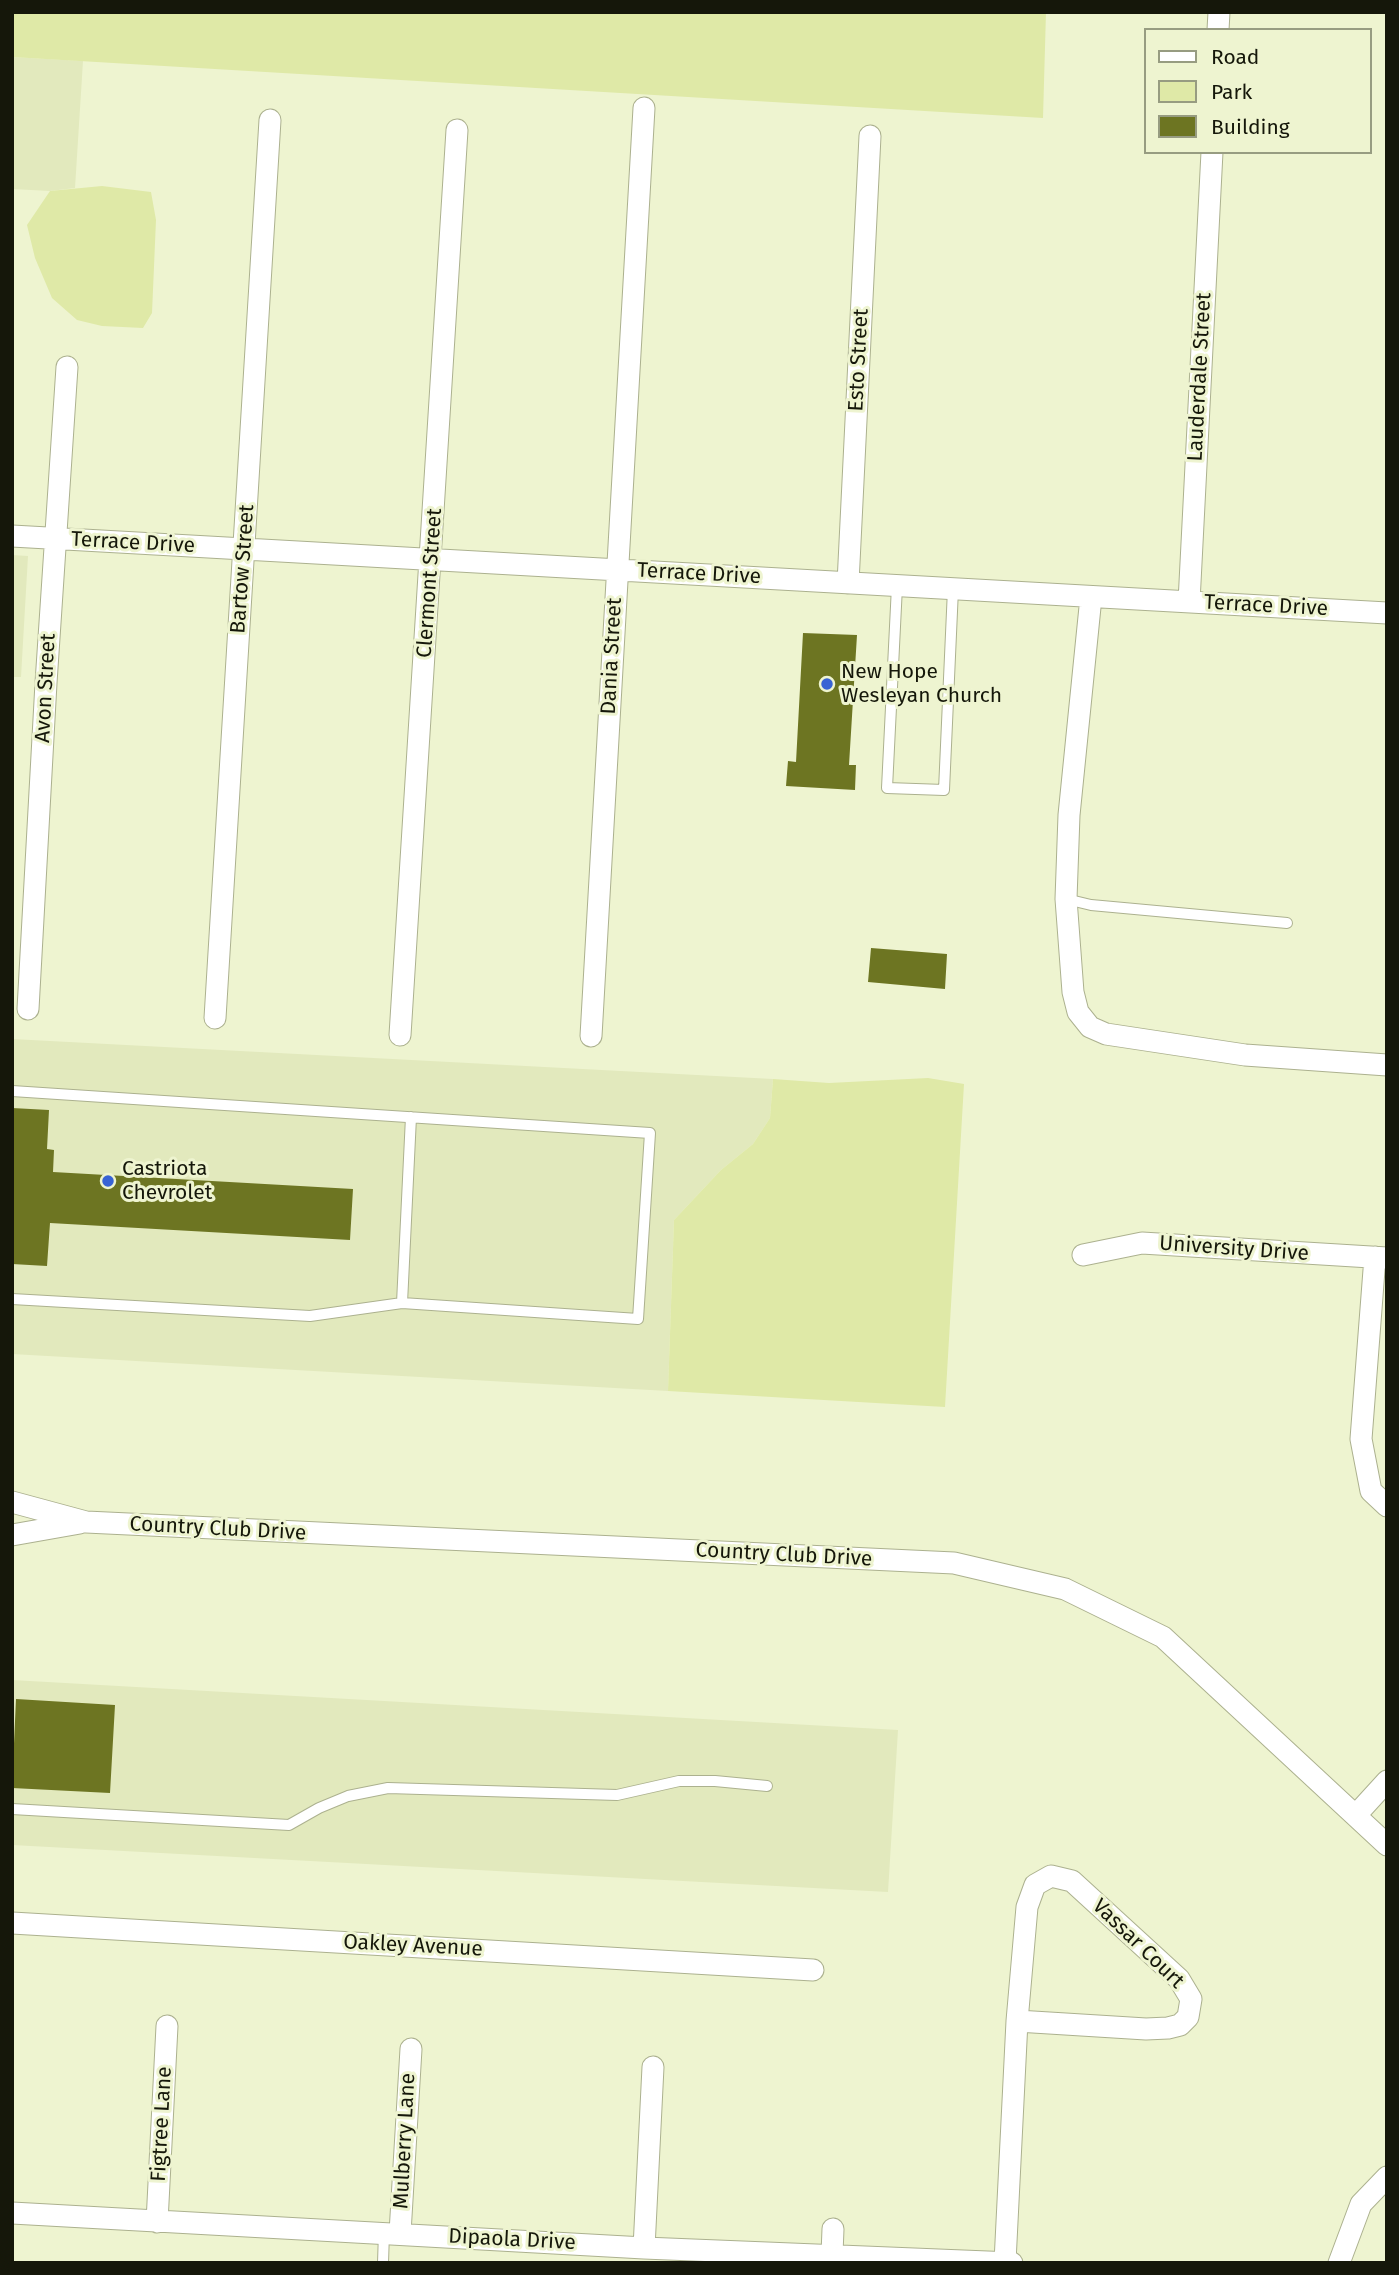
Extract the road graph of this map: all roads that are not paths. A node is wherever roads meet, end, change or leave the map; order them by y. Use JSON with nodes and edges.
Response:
{"nodes":[{"id":1,"x":644,"y":107,"type":"dead end"},
{"id":2,"x":270,"y":120,"type":"dead end"},
{"id":3,"x":457,"y":130,"type":"dead end"},
{"id":4,"x":870,"y":136,"type":"dead end"},
{"id":5,"x":1212,"y":154,"type":"edge"},
{"id":6,"x":67,"y":367,"type":"dead end"},
{"id":7,"x":12,"y":536,"type":"edge"},
{"id":8,"x":55,"y":538,"type":"junction"},
{"id":9,"x":244,"y":549,"type":"junction"},
{"id":10,"x":432,"y":559,"type":"junction"},
{"id":11,"x":617,"y":570,"type":"junction"},
{"id":12,"x":848,"y":583,"type":"junction"},
{"id":13,"x":897,"y":586,"type":"junction"},
{"id":14,"x":953,"y":589,"type":"junction"},
{"id":15,"x":1091,"y":597,"type":"junction"},
{"id":16,"x":1189,"y":602,"type":"junction"},
{"id":17,"x":1387,"y":613,"type":"edge"},
{"id":18,"x":1066,"y":899,"type":"junction"},
{"id":19,"x":1287,"y":923,"type":"dead end"},
{"id":20,"x":28,"y":1009,"type":"dead end"},
{"id":21,"x":215,"y":1018,"type":"dead end"},
{"id":22,"x":400,"y":1035,"type":"dead end"},
{"id":23,"x":591,"y":1036,"type":"dead end"},
{"id":24,"x":1387,"y":1065,"type":"edge"},
{"id":25,"x":12,"y":1091,"type":"edge"},
{"id":26,"x":411,"y":1117,"type":"junction"},
{"id":27,"x":1083,"y":1255,"type":"dead end"},
{"id":28,"x":1381,"y":1258,"type":"edge"},
{"id":29,"x":12,"y":1299,"type":"edge"},
{"id":30,"x":402,"y":1303,"type":"junction"},
{"id":31,"x":12,"y":1502,"type":"edge"},
{"id":32,"x":1387,"y":1506,"type":"edge"},
{"id":33,"x":86,"y":1522,"type":"junction"},
{"id":34,"x":12,"y":1535,"type":"edge"},
{"id":35,"x":1387,"y":1781,"type":"edge"},
{"id":36,"x":767,"y":1786,"type":"dead end"},
{"id":37,"x":12,"y":1809,"type":"edge"},
{"id":38,"x":1356,"y":1815,"type":"junction"},
{"id":39,"x":1387,"y":1845,"type":"edge"},
{"id":40,"x":12,"y":1923,"type":"edge"},
{"id":41,"x":813,"y":1970,"type":"dead end"},
{"id":42,"x":1017,"y":2021,"type":"junction"},
{"id":43,"x":167,"y":2026,"type":"dead end"},
{"id":44,"x":411,"y":2049,"type":"dead end"},
{"id":45,"x":653,"y":2067,"type":"dead end"},
{"id":46,"x":1387,"y":2177,"type":"edge"},
{"id":47,"x":12,"y":2213,"type":"edge"},
{"id":48,"x":157,"y":2222,"type":"junction"},
{"id":49,"x":832,"y":2229,"type":"dead end"},
{"id":50,"x":392,"y":2233,"type":"junction"},
{"id":51,"x":644,"y":2248,"type":"junction"},
{"id":52,"x":832,"y":2254,"type":"junction"},
{"id":53,"x":1005,"y":2262,"type":"edge"},
{"id":54,"x":383,"y":2263,"type":"edge"},
{"id":55,"x":1012,"y":2263,"type":"edge"},
{"id":56,"x":1339,"y":2263,"type":"edge"}],
"edges":[{"from":1,"to":11,"type":"street","name":"Dania Street"},
{"from":2,"to":9,"type":"street","name":"Bartow Street"},
{"from":3,"to":10,"type":"street","name":"Clermont Street"},
{"from":4,"to":12,"type":"street","name":"Esto Street"},
{"from":5,"to":16,"type":"street","name":"Lauderdale Street"},
{"from":6,"to":8,"type":"street","name":"Avon Street"},
{"from":7,"to":8,"type":"street","name":"Terrace Drive"},
{"from":8,"to":9,"type":"street","name":"Terrace Drive"},
{"from":8,"to":20,"type":"street","name":"Avon Street"},
{"from":9,"to":10,"type":"street","name":"Terrace Drive"},
{"from":9,"to":21,"type":"street","name":"Bartow Street"},
{"from":10,"to":11,"type":"street","name":"Terrace Drive"},
{"from":10,"to":22,"type":"street","name":"Clermont Street"},
{"from":11,"to":12,"type":"street","name":"Terrace Drive"},
{"from":11,"to":23,"type":"street","name":"Dania Street"},
{"from":12,"to":13,"type":"street","name":"Terrace Drive"},
{"from":13,"to":14,"type":"street","name":"Terrace Drive"},
{"from":13,"to":14,"type":"lane"},
{"from":14,"to":15,"type":"street","name":"Terrace Drive"},
{"from":15,"to":16,"type":"street","name":"Terrace Drive"},
{"from":15,"to":18,"type":"street"},
{"from":16,"to":17,"type":"street","name":"Terrace Drive"},
{"from":18,"to":19,"type":"lane"},
{"from":18,"to":24,"type":"street"},
{"from":25,"to":26,"type":"lane"},
{"from":26,"to":30,"type":"lane"},
{"from":26,"to":30,"type":"lane"},
{"from":27,"to":28,"type":"street","name":"University Drive"},
{"from":28,"to":32,"type":"street"},
{"from":29,"to":30,"type":"lane"},
{"from":31,"to":33,"type":"street","name":"Country Club Drive"},
{"from":33,"to":34,"type":"street","name":"Country Club Drive"},
{"from":33,"to":38,"type":"street","name":"Country Club Drive"},
{"from":35,"to":38,"type":"street"},
{"from":36,"to":37,"type":"lane"},
{"from":38,"to":39,"type":"street","name":"Country Club Drive"},
{"from":40,"to":41,"type":"street","name":"Oakley Avenue"},
{"from":42,"to":42,"type":"street","name":"Vassar Court"},
{"from":42,"to":53,"type":"street","name":"Vassar Court"},
{"from":43,"to":48,"type":"street","name":"Figtree Lane"},
{"from":44,"to":50,"type":"street","name":"Mulberry Lane"},
{"from":45,"to":51,"type":"street"},
{"from":46,"to":56,"type":"street"},
{"from":47,"to":48,"type":"street","name":"Dipaola Drive"},
{"from":48,"to":50,"type":"street","name":"Dipaola Drive"},
{"from":49,"to":52,"type":"street"},
{"from":50,"to":51,"type":"street","name":"Dipaola Drive"},
{"from":50,"to":54,"type":"lane"},
{"from":51,"to":52,"type":"street","name":"Dipaola Drive"},
{"from":52,"to":53,"type":"street","name":"Dipaola Drive"},
{"from":53,"to":55,"type":"street","name":"Dipaola Drive"}]}
